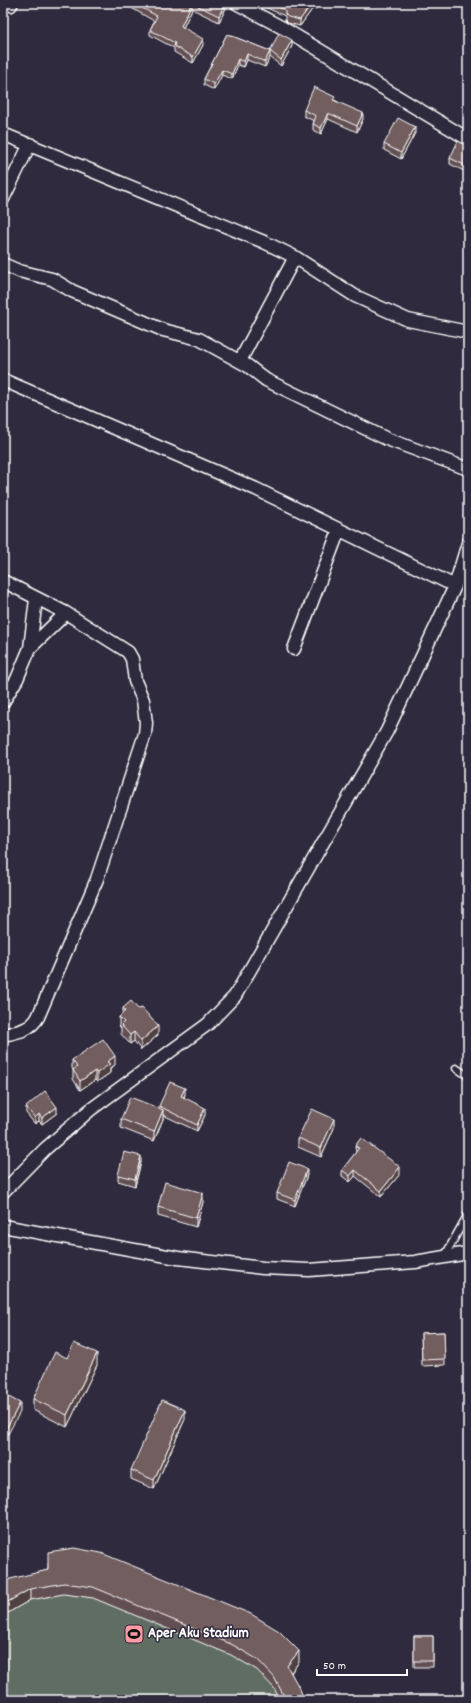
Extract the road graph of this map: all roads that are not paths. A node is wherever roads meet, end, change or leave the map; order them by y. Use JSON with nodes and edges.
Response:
{"nodes":[{"id":1,"x":236,"y":3,"type":"edge"},
{"id":2,"x":3,"y":134,"type":"edge"},
{"id":3,"x":468,"y":139,"type":"edge"},
{"id":4,"x":30,"y":144,"type":"junction"},
{"id":5,"x":3,"y":199,"type":"edge"},
{"id":6,"x":295,"y":257,"type":"junction"},
{"id":7,"x":3,"y":264,"type":"edge"},
{"id":8,"x":468,"y":332,"type":"edge"},
{"id":9,"x":240,"y":361,"type":"junction"},
{"id":10,"x":3,"y":380,"type":"edge"},
{"id":11,"x":468,"y":469,"type":"edge"},
{"id":12,"x":339,"y":530,"type":"junction"},
{"id":13,"x":468,"y":543,"type":"edge"},
{"id":14,"x":3,"y":581,"type":"edge"},
{"id":15,"x":455,"y":586,"type":"junction"},
{"id":16,"x":36,"y":599,"type":"junction"},
{"id":17,"x":66,"y":613,"type":"junction"},
{"id":18,"x":30,"y":648,"type":"junction"},
{"id":19,"x":294,"y":649,"type":"dead end"},
{"id":20,"x":3,"y":702,"type":"edge"},
{"id":21,"x":3,"y":1035,"type":"edge"},
{"id":22,"x":456,"y":1068,"type":"dead end"},
{"id":23,"x":468,"y":1076,"type":"edge"},
{"id":24,"x":3,"y":1192,"type":"edge"},
{"id":25,"x":468,"y":1214,"type":"edge"},
{"id":26,"x":3,"y":1226,"type":"edge"},
{"id":27,"x":468,"y":1253,"type":"edge"},
{"id":28,"x":444,"y":1257,"type":"junction"}],
"edges":[{"from":1,"to":3,"type":"street"},
{"from":2,"to":4,"type":"street"},
{"from":4,"to":5,"type":"street"},
{"from":4,"to":6,"type":"street"},
{"from":6,"to":8,"type":"street"},
{"from":6,"to":9,"type":"street"},
{"from":7,"to":9,"type":"street"},
{"from":9,"to":11,"type":"street"},
{"from":10,"to":12,"type":"street"},
{"from":12,"to":15,"type":"street"},
{"from":12,"to":19,"type":"street"},
{"from":13,"to":15,"type":"street"},
{"from":14,"to":16,"type":"street"},
{"from":15,"to":24,"type":"street"},
{"from":16,"to":17,"type":"street"},
{"from":16,"to":18,"type":"street"},
{"from":17,"to":18,"type":"street"},
{"from":17,"to":21,"type":"street"},
{"from":18,"to":20,"type":"street"},
{"from":22,"to":23,"type":"lane"},
{"from":25,"to":28,"type":"lane"},
{"from":26,"to":28,"type":"street"},
{"from":27,"to":28,"type":"street"}]}
